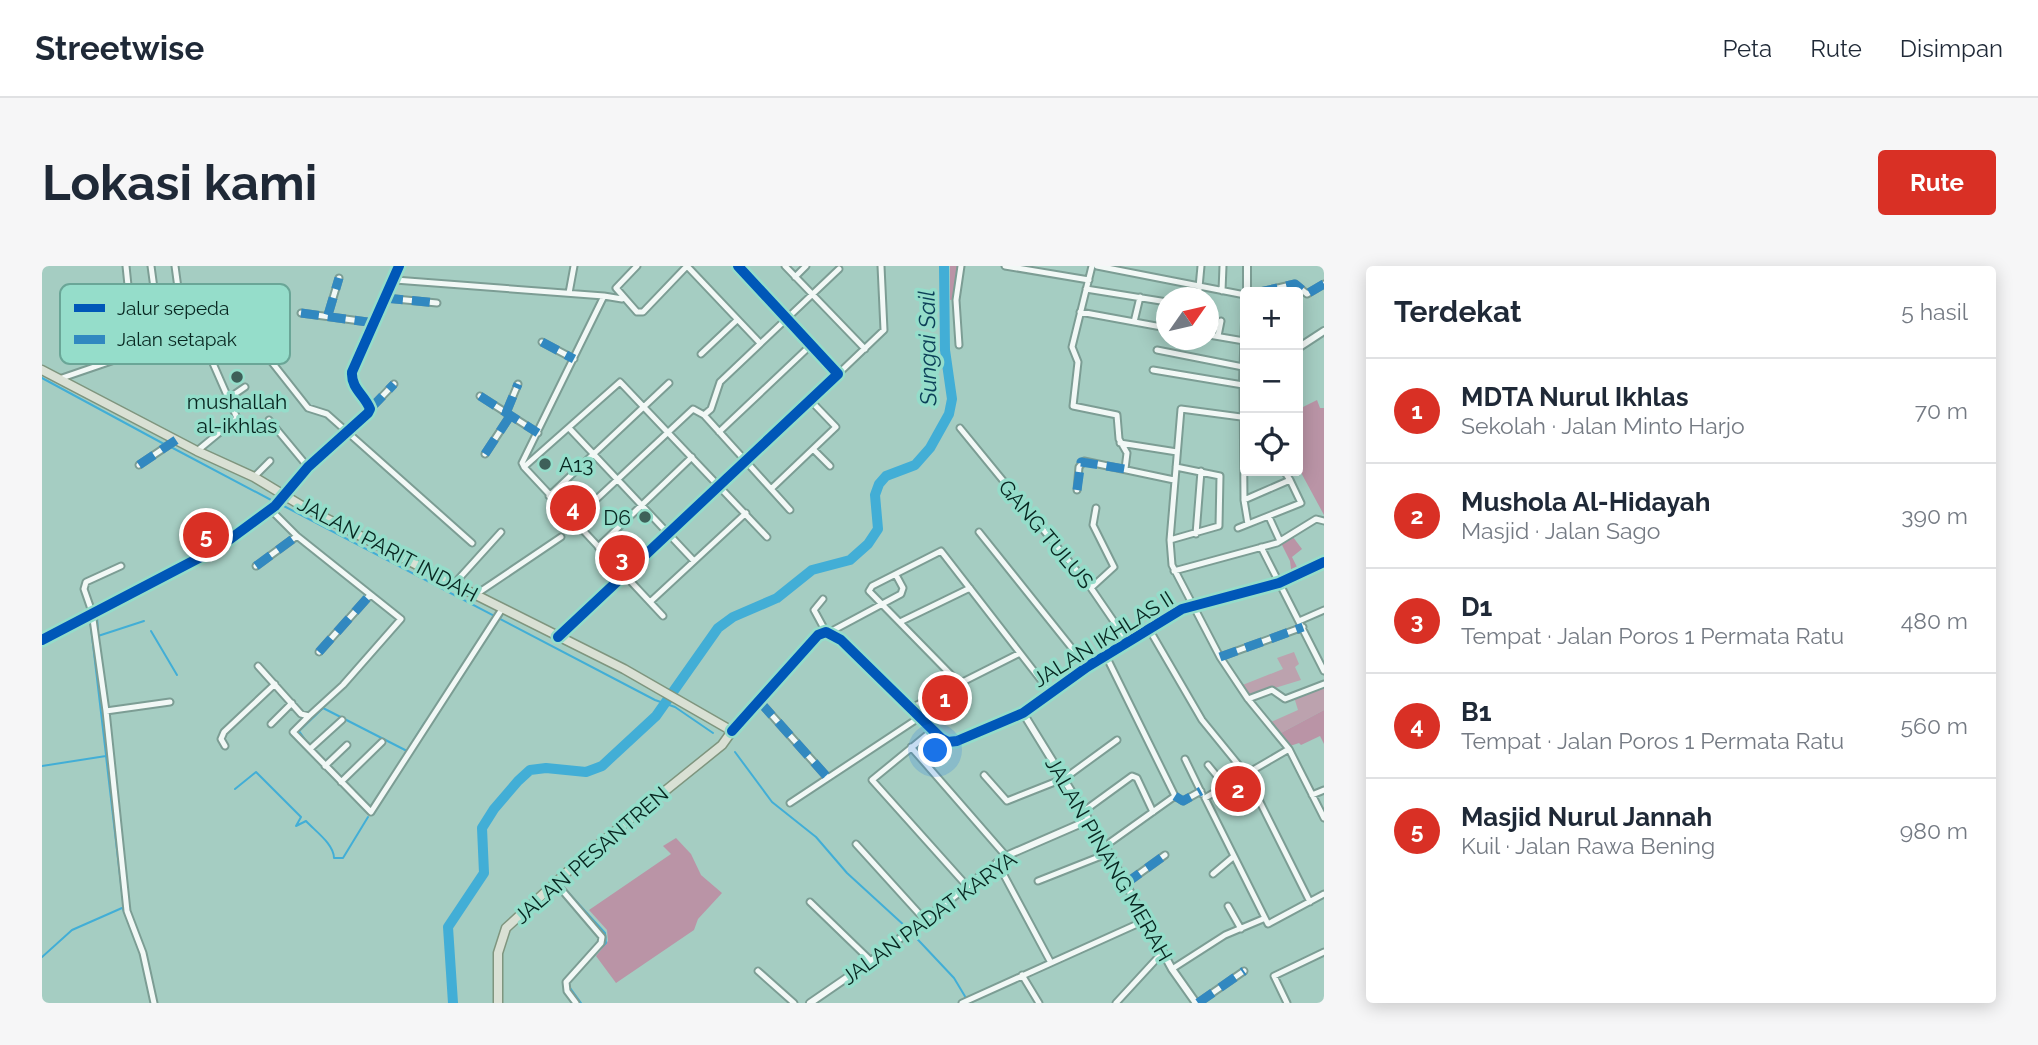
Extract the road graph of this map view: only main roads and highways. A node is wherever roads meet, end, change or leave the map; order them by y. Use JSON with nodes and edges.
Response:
{"nodes":[{"id":1,"x":42,"y":370,"type":"edge"},
{"id":2,"x":732,"y":731,"type":"joint"},
{"id":3,"x":498,"y":1003,"type":"edge"}],
"edges":[{"from":1,"to":2,"type":"main road","name":"JALAN PARIT INDAH"},
{"from":2,"to":3,"type":"main road","name":"JALAN PESANTREN"}]}
